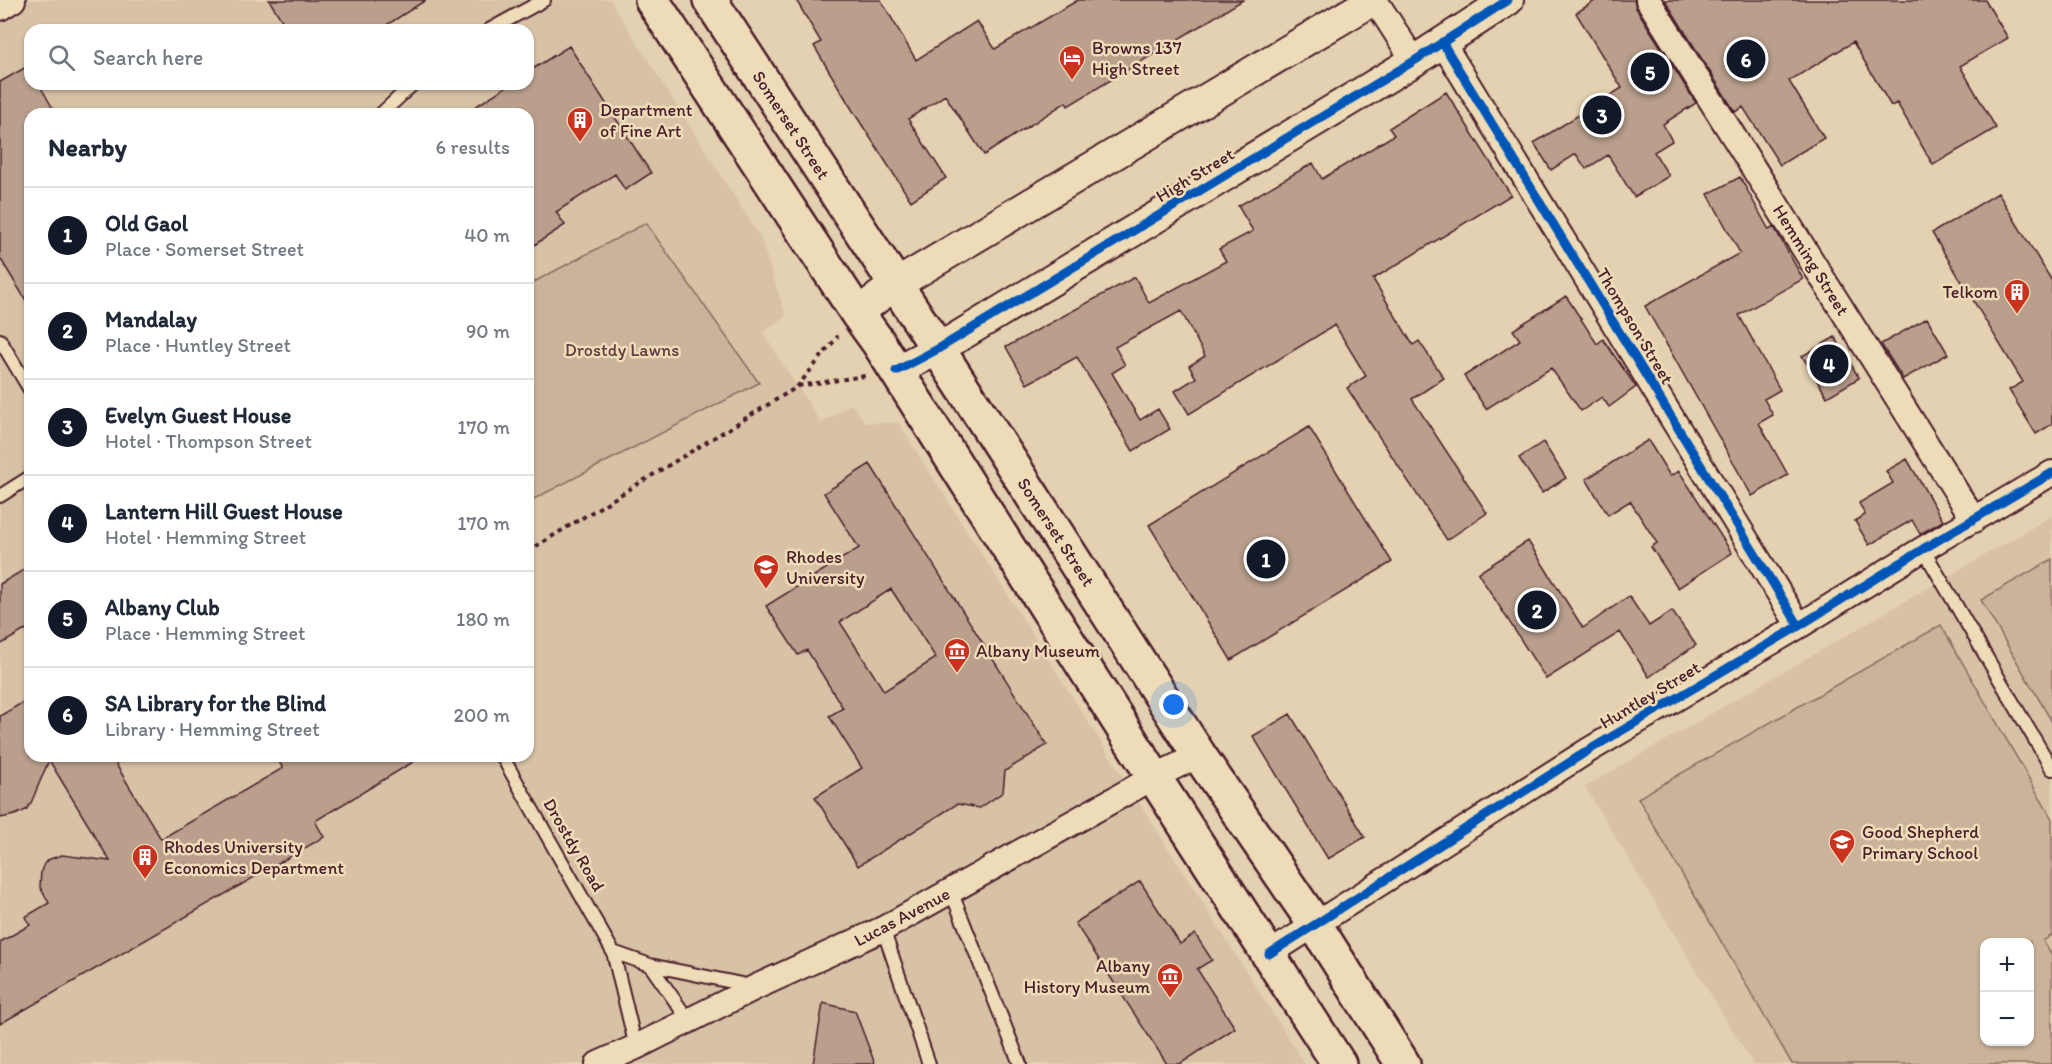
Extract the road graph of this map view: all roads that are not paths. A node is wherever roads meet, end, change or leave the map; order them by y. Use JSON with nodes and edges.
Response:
{"nodes":[{"id":1,"x":13,"y":0,"type":"edge"},
{"id":2,"x":544,"y":0,"type":"edge"},
{"id":3,"x":652,"y":0,"type":"edge"},
{"id":4,"x":710,"y":0,"type":"edge"},
{"id":5,"x":1374,"y":0,"type":"edge"},
{"id":6,"x":1508,"y":0,"type":"edge"},
{"id":7,"x":1648,"y":0,"type":"edge"},
{"id":8,"x":0,"y":8,"type":"edge"},
{"id":9,"x":500,"y":24,"type":"edge"},
{"id":10,"x":1442,"y":42,"type":"junction"},
{"id":11,"x":1414,"y":62,"type":"junction"},
{"id":12,"x":406,"y":90,"type":"edge"},
{"id":13,"x":385,"y":108,"type":"edge"},
{"id":14,"x":895,"y":285,"type":"junction"},
{"id":15,"x":857,"y":313,"type":"junction"},
{"id":16,"x":0,"y":340,"type":"edge"},
{"id":17,"x":938,"y":349,"type":"junction"},
{"id":18,"x":896,"y":371,"type":"junction"},
{"id":19,"x":24,"y":380,"type":"edge"},
{"id":20,"x":2052,"y":473,"type":"edge"},
{"id":21,"x":24,"y":481,"type":"edge"},
{"id":22,"x":0,"y":496,"type":"edge"},
{"id":23,"x":1974,"y":520,"type":"junction"},
{"id":24,"x":1923,"y":549,"type":"junction"},
{"id":25,"x":1799,"y":626,"type":"junction"},
{"id":26,"x":1199,"y":755,"type":"junction"},
{"id":27,"x":505,"y":762,"type":"edge"},
{"id":28,"x":2052,"y":769,"type":"edge"},
{"id":29,"x":1154,"y":777,"type":"junction"},
{"id":30,"x":951,"y":891,"type":"junction"},
{"id":31,"x":1314,"y":923,"type":"junction"},
{"id":32,"x":883,"y":929,"type":"junction"},
{"id":33,"x":614,"y":952,"type":"junction"},
{"id":34,"x":1269,"y":954,"type":"junction"},
{"id":35,"x":650,"y":965,"type":"junction"},
{"id":36,"x":756,"y":987,"type":"junction"},
{"id":37,"x":689,"y":1021,"type":"junction"},
{"id":38,"x":636,"y":1047,"type":"junction"},
{"id":39,"x":598,"y":1064,"type":"edge"},
{"id":40,"x":929,"y":1064,"type":"edge"},
{"id":41,"x":1020,"y":1064,"type":"edge"},
{"id":42,"x":1339,"y":1064,"type":"edge"},
{"id":43,"x":1403,"y":1064,"type":"edge"}],
"edges":[{"from":1,"to":8,"type":"street"},
{"from":2,"to":9,"type":"lane"},
{"from":3,"to":15,"type":"main road"},
{"from":4,"to":14,"type":"main road","name":"Somerset Street"},
{"from":5,"to":11,"type":"street"},
{"from":5,"to":14,"type":"street"},
{"from":6,"to":10,"type":"street","name":"High Street"},
{"from":7,"to":23,"type":"street","name":"Hemming Street"},
{"from":10,"to":11,"type":"street","name":"High Street"},
{"from":10,"to":25,"type":"street","name":"Thompson Street"},
{"from":11,"to":17,"type":"street","name":"High Street"},
{"from":12,"to":13,"type":"lane"},
{"from":14,"to":15,"type":"street"},
{"from":14,"to":17,"type":"main road","name":"Somerset Street"},
{"from":15,"to":18,"type":"main road"},
{"from":16,"to":19,"type":"lane"},
{"from":17,"to":18,"type":"street","name":"High Street"},
{"from":17,"to":26,"type":"main road","name":"Somerset Street"},
{"from":18,"to":29,"type":"main road"},
{"from":20,"to":23,"type":"street","name":"Huntley Street"},
{"from":21,"to":22,"type":"lane"},
{"from":23,"to":24,"type":"street","name":"Huntley Street"},
{"from":24,"to":25,"type":"street","name":"Huntley Street"},
{"from":24,"to":28,"type":"lane"},
{"from":25,"to":31,"type":"street","name":"Huntley Street"},
{"from":26,"to":29,"type":"street","name":"Lucas Avenue"},
{"from":26,"to":31,"type":"main road","name":"Somerset Street"},
{"from":27,"to":33,"type":"lane","name":"Drostdy Road"},
{"from":29,"to":30,"type":"street","name":"Lucas Avenue"},
{"from":29,"to":34,"type":"main road"},
{"from":30,"to":32,"type":"street","name":"Lucas Avenue"},
{"from":30,"to":41,"type":"lane"},
{"from":31,"to":34,"type":"street","name":"Huntley Street"},
{"from":31,"to":43,"type":"main road","name":"Somerset Street"},
{"from":32,"to":36,"type":"street","name":"Lucas Avenue"},
{"from":32,"to":40,"type":"lane"},
{"from":33,"to":35,"type":"lane"},
{"from":33,"to":38,"type":"lane","name":"Drostdy Road"},
{"from":34,"to":42,"type":"main road"},
{"from":35,"to":36,"type":"lane"},
{"from":35,"to":37,"type":"lane"},
{"from":36,"to":37,"type":"street","name":"Lucas Avenue"},
{"from":37,"to":38,"type":"street","name":"Lucas Avenue"},
{"from":38,"to":39,"type":"street","name":"Lucas Avenue"}]}
